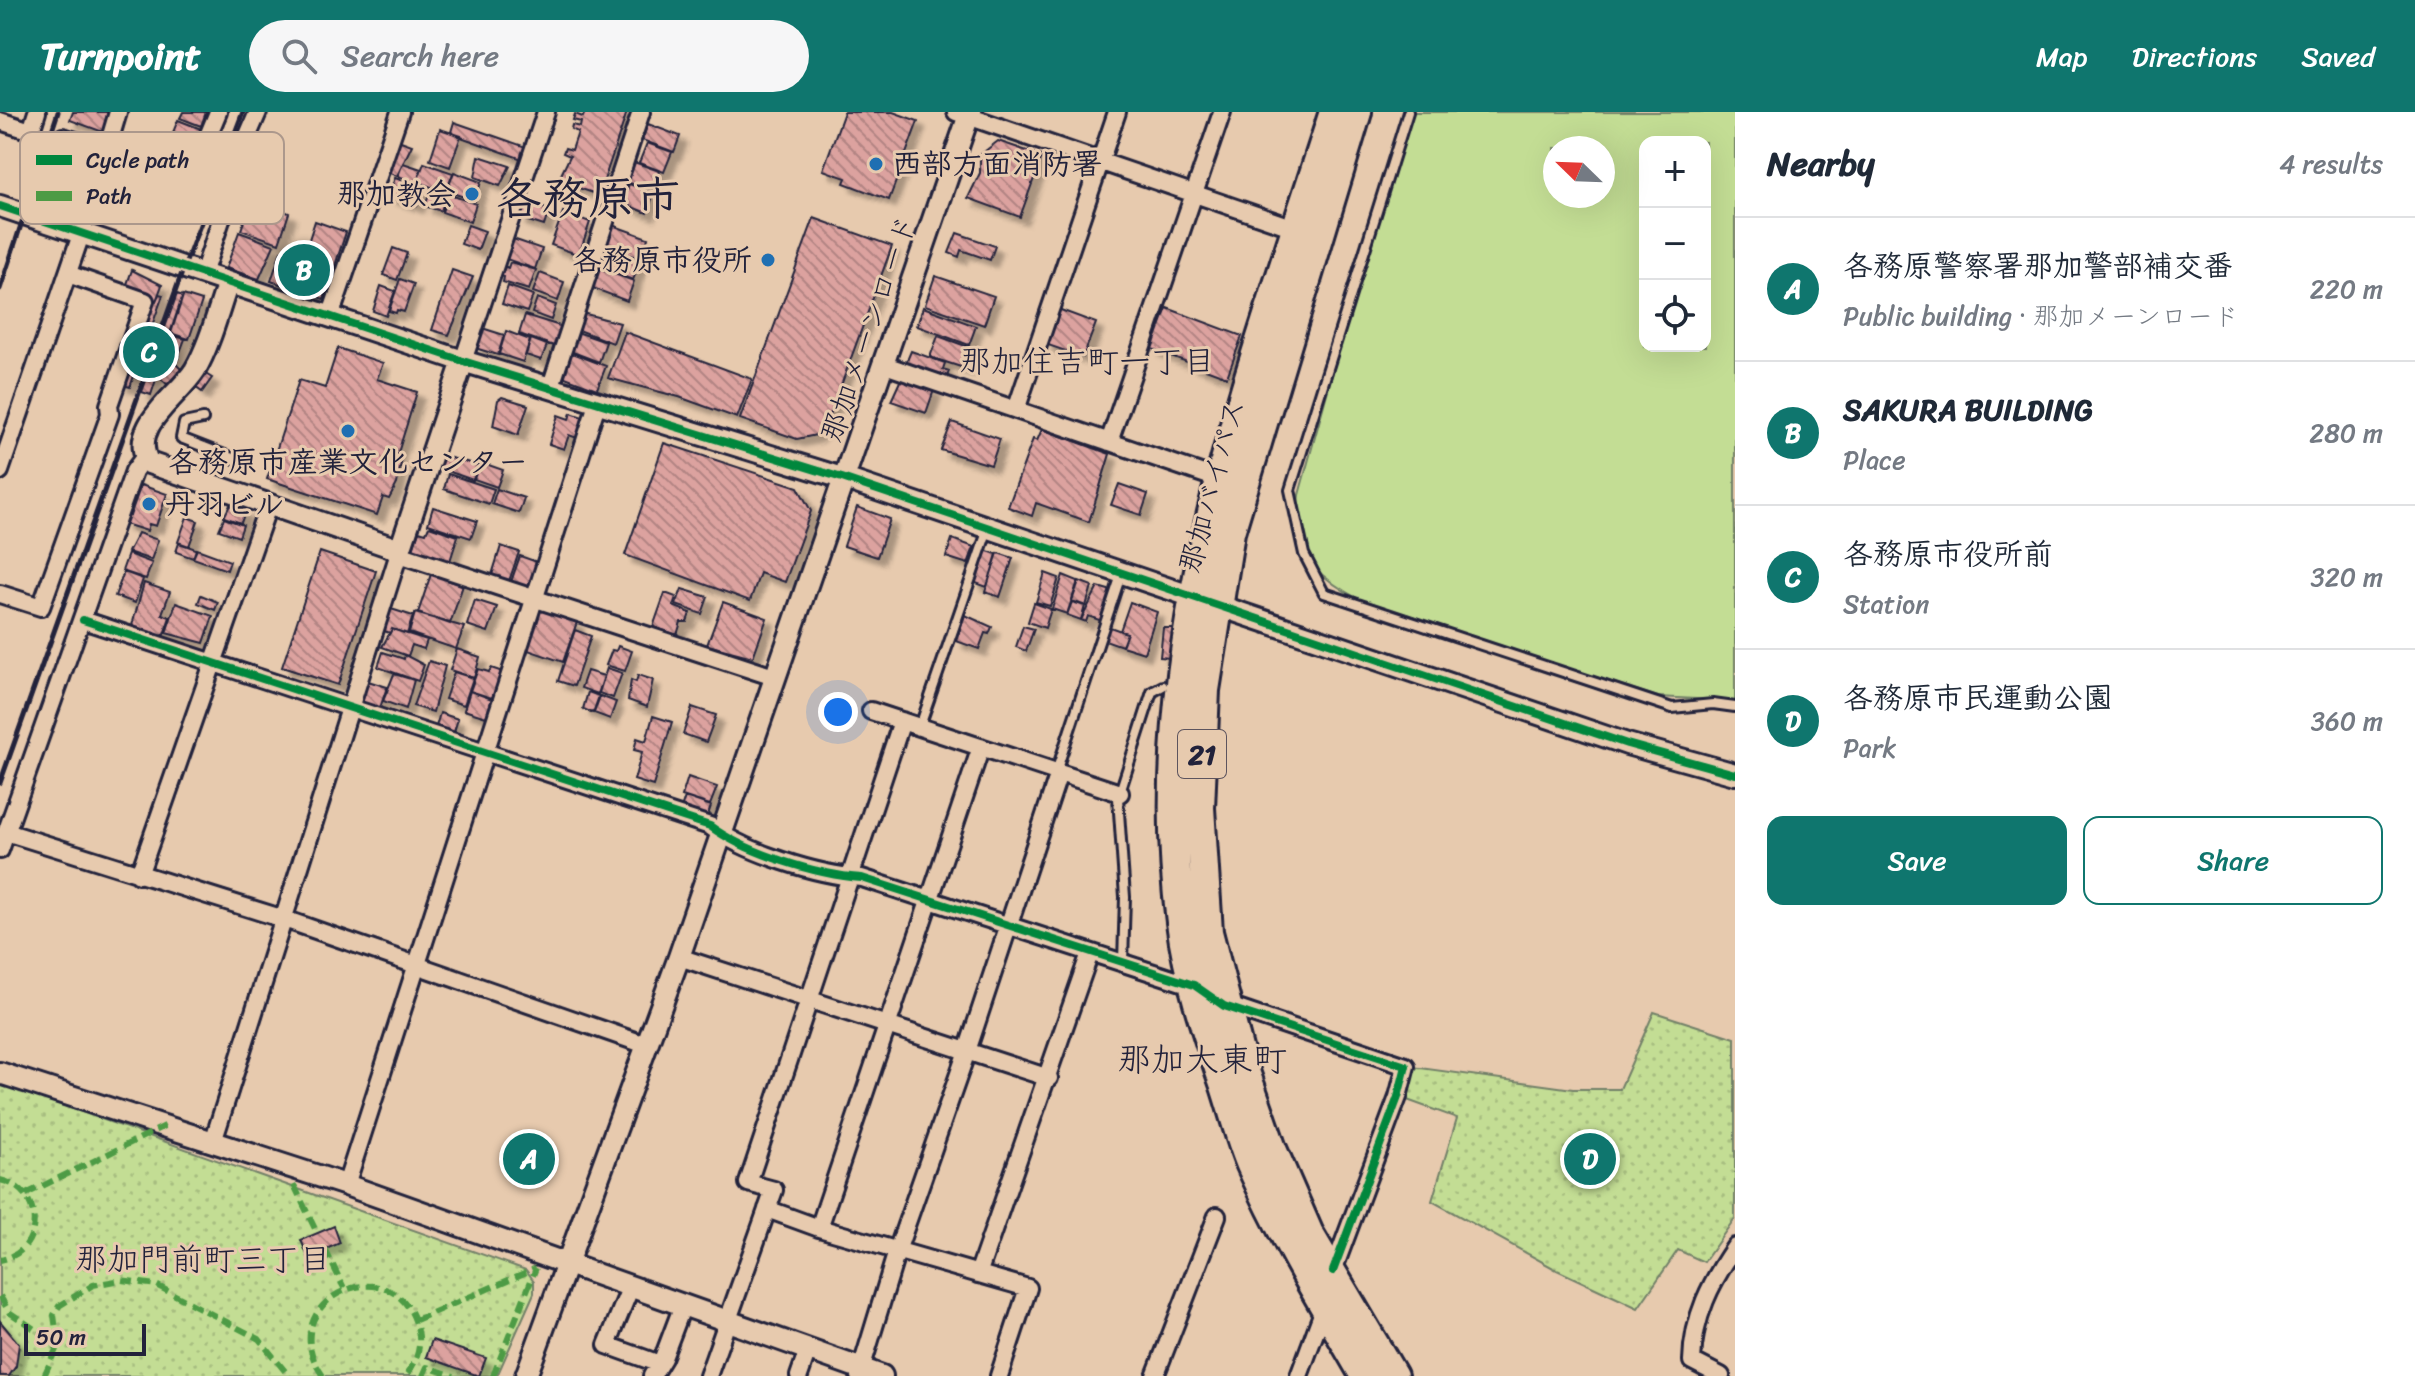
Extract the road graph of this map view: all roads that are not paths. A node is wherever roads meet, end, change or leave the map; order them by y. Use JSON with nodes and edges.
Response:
{"nodes":[{"id":1,"x":37,"y":112,"type":"edge"},
{"id":2,"x":118,"y":112,"type":"edge"},
{"id":3,"x":218,"y":112,"type":"edge"},
{"id":4,"x":258,"y":112,"type":"edge"},
{"id":5,"x":400,"y":112,"type":"edge"},
{"id":6,"x":546,"y":112,"type":"edge"},
{"id":7,"x":641,"y":112,"type":"edge"},
{"id":8,"x":1117,"y":112,"type":"edge"},
{"id":9,"x":1222,"y":112,"type":"edge"},
{"id":10,"x":1334,"y":112,"type":"edge"},
{"id":11,"x":1357,"y":112,"type":"edge"},
{"id":12,"x":1408,"y":112,"type":"edge"},
{"id":13,"x":965,"y":113,"type":"edge"},
{"id":14,"x":0,"y":121,"type":"edge"},
{"id":15,"x":112,"y":132,"type":"edge"},
{"id":16,"x":210,"y":132,"type":"edge"},
{"id":17,"x":249,"y":132,"type":"edge"},
{"id":18,"x":1100,"y":161,"type":"junction"},
{"id":19,"x":1194,"y":193,"type":"junction"},
{"id":20,"x":0,"y":206,"type":"edge"},
{"id":21,"x":20,"y":213,"type":"edge"},
{"id":22,"x":54,"y":224,"type":"edge"},
{"id":23,"x":84,"y":224,"type":"edge"},
{"id":24,"x":220,"y":224,"type":"edge"},
{"id":25,"x":1297,"y":229,"type":"junction"},
{"id":26,"x":81,"y":233,"type":"junction"},
{"id":27,"x":68,"y":274,"type":"junction"},
{"id":28,"x":203,"y":274,"type":"junction"},
{"id":29,"x":228,"y":283,"type":"junction"},
{"id":30,"x":330,"y":317,"type":"junction"},
{"id":31,"x":463,"y":361,"type":"junction"},
{"id":32,"x":882,"y":364,"type":"junction"},
{"id":33,"x":550,"y":389,"type":"junction"},
{"id":34,"x":597,"y":404,"type":"junction"},
{"id":35,"x":1016,"y":410,"type":"junction"},
{"id":36,"x":203,"y":419,"type":"dead end"},
{"id":37,"x":1109,"y":442,"type":"junction"},
{"id":38,"x":145,"y":456,"type":"junction"},
{"id":39,"x":235,"y":459,"type":"dead end"},
{"id":40,"x":0,"y":471,"type":"edge"},
{"id":41,"x":842,"y":478,"type":"junction"},
{"id":42,"x":1218,"y":479,"type":"junction"},
{"id":43,"x":268,"y":506,"type":"junction"},
{"id":44,"x":988,"y":529,"type":"junction"},
{"id":45,"x":400,"y":552,"type":"junction"},
{"id":46,"x":1121,"y":575,"type":"junction"},
{"id":47,"x":0,"y":594,"type":"edge"},
{"id":48,"x":535,"y":597,"type":"junction"},
{"id":49,"x":1204,"y":602,"type":"junction"},
{"id":50,"x":83,"y":620,"type":"junction"},
{"id":51,"x":215,"y":664,"type":"junction"},
{"id":52,"x":774,"y":677,"type":"junction"},
{"id":53,"x":1163,"y":686,"type":"dead end"},
{"id":54,"x":1735,"y":707,"type":"edge"},
{"id":55,"x":351,"y":709,"type":"junction"},
{"id":56,"x":871,"y":711,"type":"dead end"},
{"id":57,"x":902,"y":721,"type":"junction"},
{"id":58,"x":919,"y":727,"type":"junction"},
{"id":59,"x":981,"y":747,"type":"junction"},
{"id":60,"x":484,"y":753,"type":"junction"},
{"id":61,"x":1057,"y":772,"type":"junction"},
{"id":62,"x":1735,"y":774,"type":"edge"},
{"id":63,"x":1120,"y":793,"type":"junction"},
{"id":64,"x":6,"y":832,"type":"junction"},
{"id":65,"x":722,"y":835,"type":"junction"},
{"id":66,"x":0,"y":850,"type":"edge"},
{"id":67,"x":139,"y":875,"type":"junction"},
{"id":68,"x":851,"y":878,"type":"junction"},
{"id":69,"x":929,"y":901,"type":"junction"},
{"id":70,"x":284,"y":919,"type":"junction"},
{"id":71,"x":1008,"y":926,"type":"junction"},
{"id":72,"x":1090,"y":953,"type":"junction"},
{"id":73,"x":679,"y":957,"type":"junction"},
{"id":74,"x":1123,"y":963,"type":"junction"},
{"id":75,"x":417,"y":966,"type":"junction"},
{"id":76,"x":1194,"y":985,"type":"junction"},
{"id":77,"x":810,"y":1000,"type":"junction"},
{"id":78,"x":1224,"y":1006,"type":"junction"},
{"id":79,"x":889,"y":1025,"type":"junction"},
{"id":80,"x":646,"y":1045,"type":"junction"},
{"id":81,"x":967,"y":1051,"type":"junction"},
{"id":82,"x":0,"y":1073,"type":"edge"},
{"id":83,"x":1049,"y":1078,"type":"junction"},
{"id":84,"x":213,"y":1142,"type":"junction"},
{"id":85,"x":346,"y":1185,"type":"junction"},
{"id":86,"x":767,"y":1209,"type":"junction"},
{"id":87,"x":1217,"y":1216,"type":"dead end"},
{"id":88,"x":819,"y":1228,"type":"junction"},
{"id":89,"x":1735,"y":1247,"type":"edge"},
{"id":90,"x":897,"y":1251,"type":"junction"},
{"id":91,"x":568,"y":1264,"type":"junction"},
{"id":92,"x":1333,"y":1271,"type":"junction"},
{"id":93,"x":978,"y":1274,"type":"junction"},
{"id":94,"x":631,"y":1286,"type":"junction"},
{"id":95,"x":683,"y":1305,"type":"junction"},
{"id":96,"x":1325,"y":1306,"type":"junction"},
{"id":97,"x":727,"y":1321,"type":"junction"},
{"id":98,"x":808,"y":1350,"type":"junction"},
{"id":99,"x":654,"y":1369,"type":"edge"},
{"id":100,"x":861,"y":1372,"type":"edge"},
{"id":101,"x":531,"y":1374,"type":"edge"},
{"id":102,"x":708,"y":1376,"type":"edge"},
{"id":103,"x":799,"y":1376,"type":"edge"},
{"id":104,"x":882,"y":1376,"type":"edge"},
{"id":105,"x":999,"y":1376,"type":"edge"},
{"id":106,"x":1155,"y":1376,"type":"edge"},
{"id":107,"x":1299,"y":1376,"type":"edge"},
{"id":108,"x":1365,"y":1376,"type":"edge"},
{"id":109,"x":1393,"y":1376,"type":"edge"},
{"id":110,"x":1721,"y":1376,"type":"edge"}],
"edges":[{"from":1,"to":14,"type":"street"},
{"from":2,"to":15,"type":"street"},
{"from":3,"to":16,"type":"street"},
{"from":4,"to":17,"type":"street"},
{"from":5,"to":30,"type":"street"},
{"from":6,"to":31,"type":"street"},
{"from":7,"to":33,"type":"street"},
{"from":8,"to":18,"type":"street"},
{"from":9,"to":19,"type":"street"},
{"from":10,"to":25,"type":"highway","name":"那加バイパス","number":"21"},
{"from":11,"to":49,"type":"highway","name":"那加バイパス","number":"21"},
{"from":12,"to":54,"type":"lane"},
{"from":13,"to":18,"type":"street"},
{"from":13,"to":32,"type":"street","name":"那加メーンロード"},
{"from":18,"to":19,"type":"street"},
{"from":18,"to":35,"type":"street"},
{"from":19,"to":25,"type":"street"},
{"from":19,"to":37,"type":"street"},
{"from":20,"to":21,"type":"street"},
{"from":22,"to":26,"type":"street"},
{"from":23,"to":26,"type":"street"},
{"from":24,"to":28,"type":"street"},
{"from":25,"to":42,"type":"highway","name":"那加バイパス","number":"21"},
{"from":26,"to":27,"type":"street"},
{"from":26,"to":28,"type":"street"},
{"from":27,"to":40,"type":"street"},
{"from":27,"to":47,"type":"street"},
{"from":28,"to":29,"type":"street"},
{"from":29,"to":30,"type":"street"},
{"from":29,"to":38,"type":"street"},
{"from":30,"to":31,"type":"street"},
{"from":31,"to":33,"type":"street"},
{"from":31,"to":45,"type":"street"},
{"from":32,"to":35,"type":"street"},
{"from":32,"to":41,"type":"street","name":"那加メーンロード"},
{"from":33,"to":34,"type":"street"},
{"from":34,"to":41,"type":"street"},
{"from":34,"to":48,"type":"street"},
{"from":35,"to":37,"type":"street"},
{"from":36,"to":39,"type":"lane"},
{"from":37,"to":42,"type":"street"},
{"from":38,"to":43,"type":"street"},
{"from":38,"to":50,"type":"street"},
{"from":41,"to":44,"type":"street"},
{"from":41,"to":52,"type":"street","name":"那加メーンロード"},
{"from":42,"to":49,"type":"highway","name":"那加バイパス","number":"21"},
{"from":43,"to":45,"type":"street"},
{"from":43,"to":51,"type":"street"},
{"from":44,"to":46,"type":"street"},
{"from":44,"to":58,"type":"lane"},
{"from":45,"to":48,"type":"street"},
{"from":45,"to":55,"type":"street"},
{"from":46,"to":49,"type":"street"},
{"from":46,"to":61,"type":"lane"},
{"from":48,"to":52,"type":"street"},
{"from":48,"to":60,"type":"street"},
{"from":49,"to":62,"type":"street"},
{"from":49,"to":76,"type":"highway","name":"那加バイパス","number":"21"},
{"from":49,"to":78,"type":"highway","name":"那加バイパス","number":"21"},
{"from":50,"to":51,"type":"street"},
{"from":50,"to":64,"type":"street"},
{"from":51,"to":55,"type":"street"},
{"from":51,"to":67,"type":"street"},
{"from":52,"to":65,"type":"street","name":"那加メーンロード"},
{"from":53,"to":63,"type":"lane"},
{"from":55,"to":60,"type":"street"},
{"from":55,"to":70,"type":"street"},
{"from":56,"to":57,"type":"street"},
{"from":57,"to":58,"type":"street"},
{"from":57,"to":68,"type":"street"},
{"from":58,"to":59,"type":"street"},
{"from":59,"to":61,"type":"street"},
{"from":59,"to":69,"type":"street"},
{"from":60,"to":65,"type":"street"},
{"from":60,"to":75,"type":"street"},
{"from":61,"to":63,"type":"street"},
{"from":61,"to":71,"type":"street"},
{"from":63,"to":74,"type":"lane"},
{"from":64,"to":66,"type":"street"},
{"from":64,"to":67,"type":"street"},
{"from":65,"to":68,"type":"street"},
{"from":65,"to":73,"type":"street","name":"那加メーンロード"},
{"from":67,"to":70,"type":"street"},
{"from":68,"to":69,"type":"street"},
{"from":68,"to":77,"type":"street"},
{"from":69,"to":71,"type":"street"},
{"from":69,"to":79,"type":"street"},
{"from":70,"to":75,"type":"street"},
{"from":70,"to":84,"type":"street"},
{"from":71,"to":72,"type":"street"},
{"from":71,"to":81,"type":"street"},
{"from":72,"to":74,"type":"street"},
{"from":72,"to":83,"type":"street"},
{"from":73,"to":77,"type":"street"},
{"from":73,"to":80,"type":"street","name":"那加メーンロード"},
{"from":74,"to":76,"type":"street"},
{"from":75,"to":80,"type":"street"},
{"from":75,"to":85,"type":"street"},
{"from":76,"to":78,"type":"street"},
{"from":76,"to":96,"type":"highway","name":"那加バイパス","number":"21"},
{"from":77,"to":79,"type":"street"},
{"from":77,"to":86,"type":"street"},
{"from":78,"to":92,"type":"highway","name":"那加バイパス","number":"21"},
{"from":78,"to":92,"type":"street"},
{"from":79,"to":81,"type":"street"},
{"from":79,"to":88,"type":"street"},
{"from":80,"to":91,"type":"street"},
{"from":81,"to":83,"type":"street"},
{"from":81,"to":90,"type":"street"},
{"from":82,"to":84,"type":"street"},
{"from":83,"to":93,"type":"street"},
{"from":84,"to":85,"type":"street"},
{"from":85,"to":91,"type":"street"},
{"from":86,"to":88,"type":"street"},
{"from":86,"to":97,"type":"street"},
{"from":87,"to":106,"type":"street"},
{"from":88,"to":90,"type":"street"},
{"from":89,"to":110,"type":"street"},
{"from":90,"to":93,"type":"street"},
{"from":90,"to":100,"type":"street"},
{"from":91,"to":94,"type":"street"},
{"from":91,"to":101,"type":"street"},
{"from":92,"to":109,"type":"highway","name":"那加バイパス","number":"21"},
{"from":93,"to":105,"type":"street"},
{"from":94,"to":95,"type":"street"},
{"from":94,"to":99,"type":"street"},
{"from":95,"to":97,"type":"street"},
{"from":95,"to":99,"type":"street"},
{"from":96,"to":107,"type":"street"},
{"from":96,"to":108,"type":"highway","name":"那加バイパス","number":"21"},
{"from":97,"to":98,"type":"street"},
{"from":97,"to":102,"type":"street"},
{"from":98,"to":100,"type":"street"},
{"from":98,"to":103,"type":"street"},
{"from":100,"to":104,"type":"street"}]}
